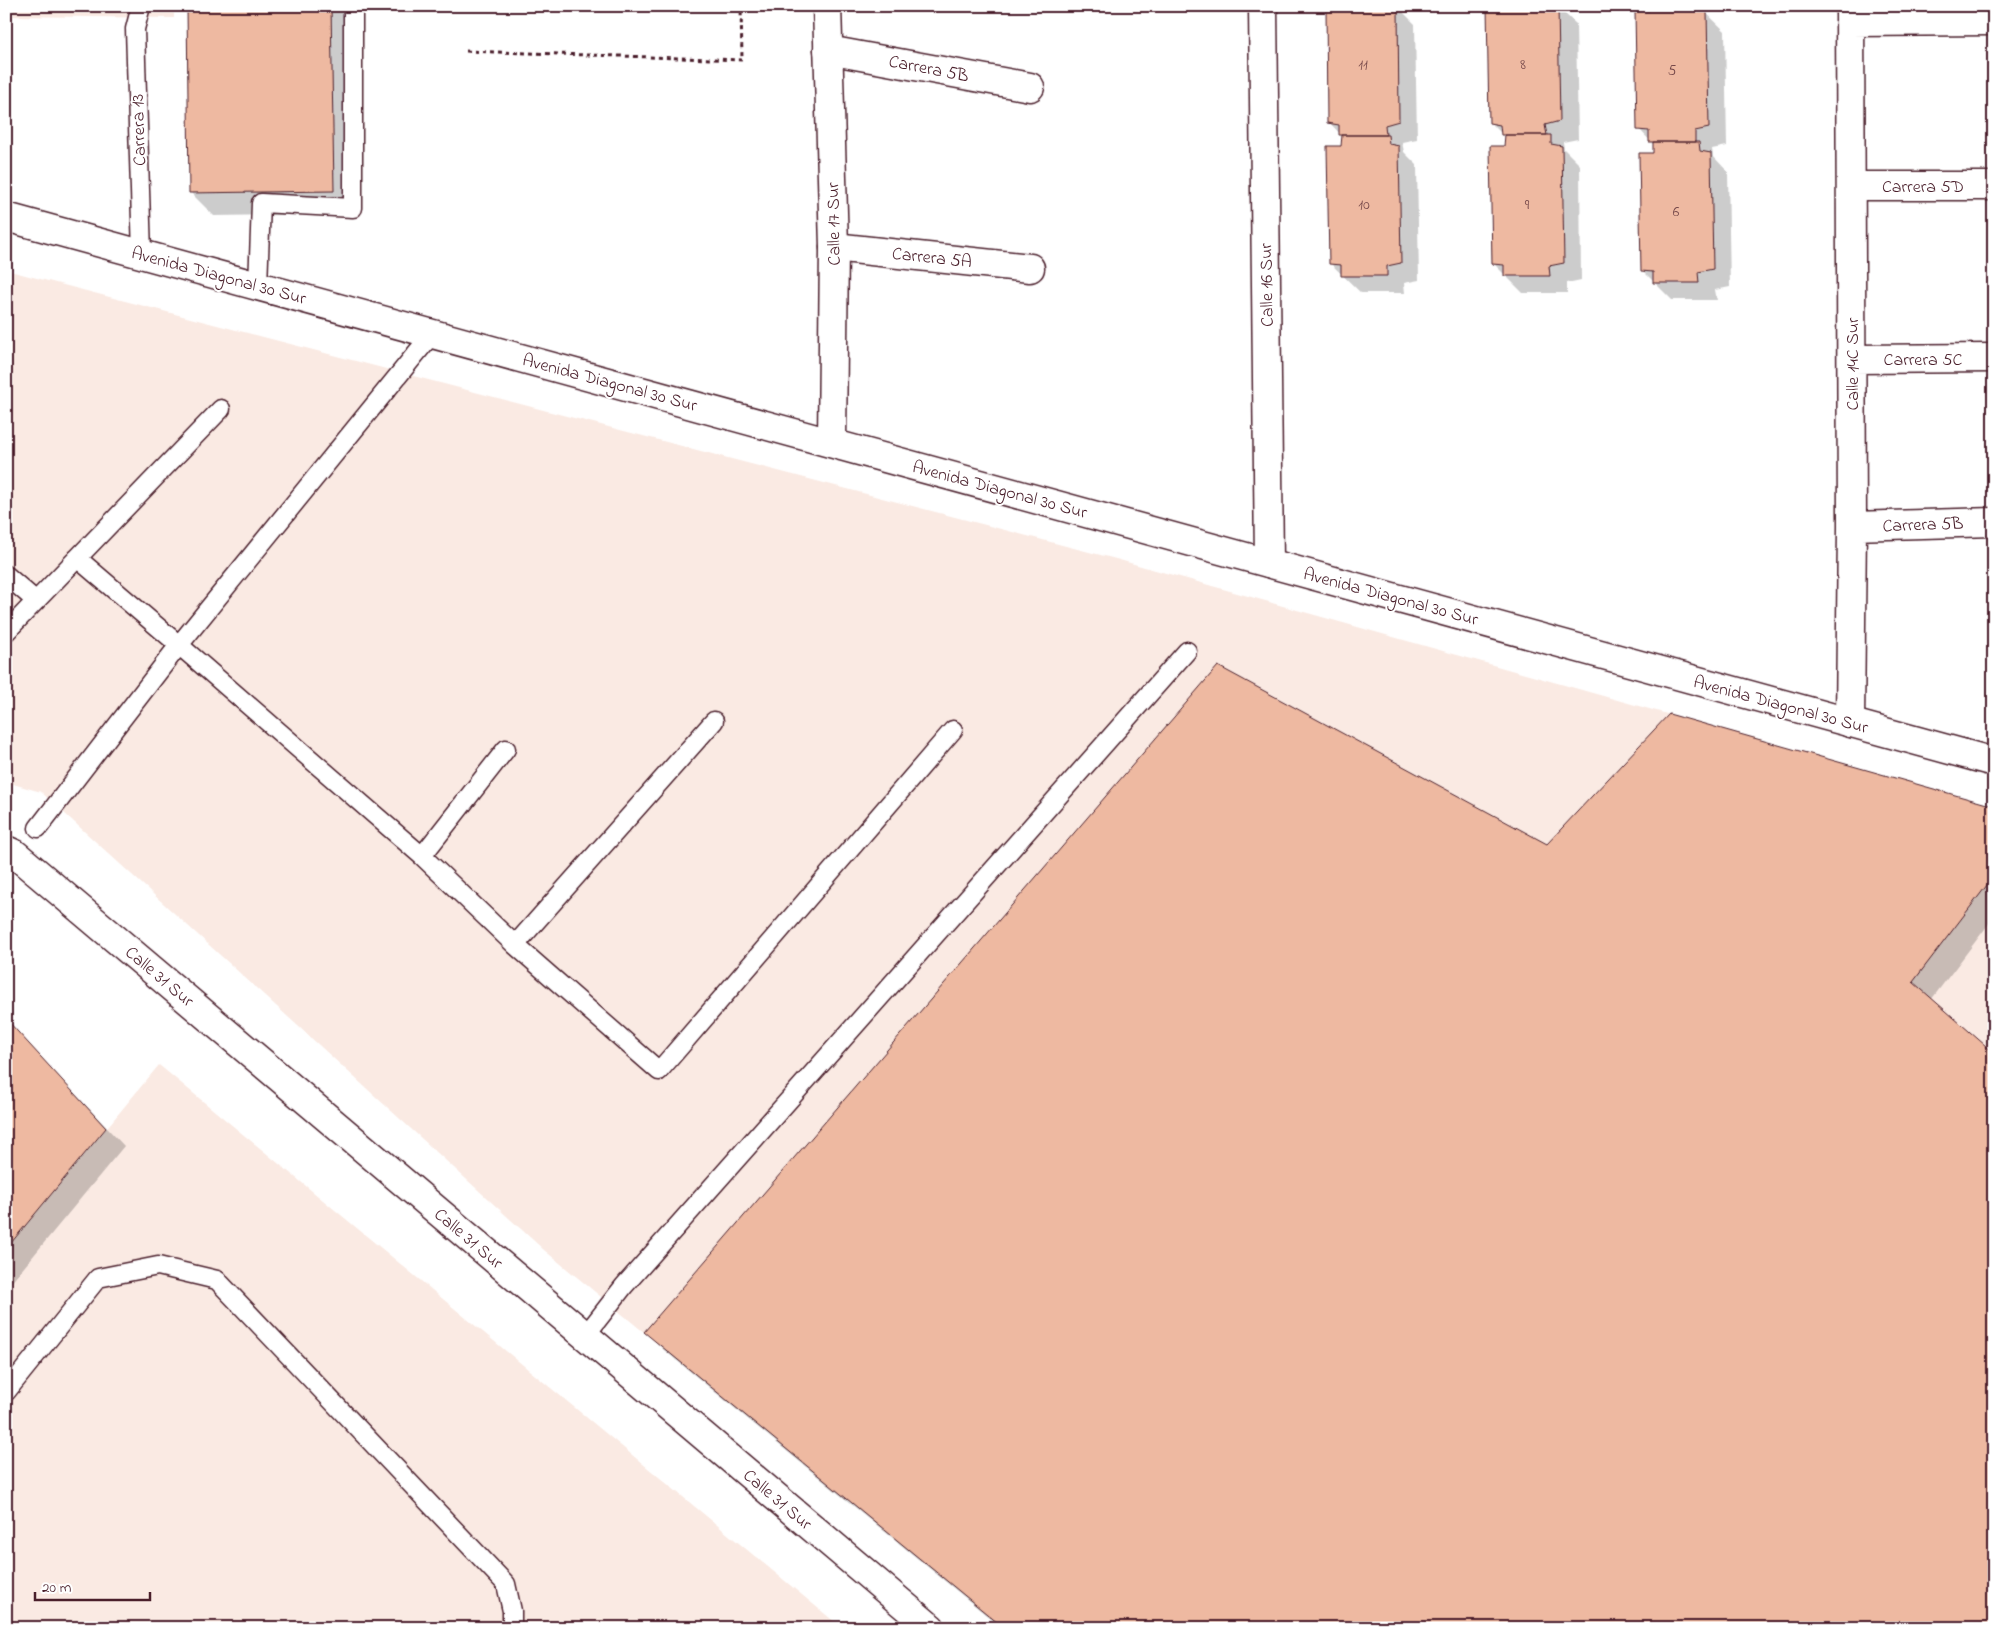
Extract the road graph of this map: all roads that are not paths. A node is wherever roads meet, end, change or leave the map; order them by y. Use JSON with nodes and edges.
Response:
{"nodes":[{"id":1,"x":141,"y":6,"type":"edge"},
{"id":2,"x":353,"y":6,"type":"edge"},
{"id":3,"x":828,"y":6,"type":"edge"},
{"id":4,"x":1263,"y":6,"type":"edge"},
{"id":5,"x":1850,"y":14,"type":"edge"},
{"id":6,"x":1994,"y":21,"type":"edge"},
{"id":7,"x":828,"y":50,"type":"junction"},
{"id":8,"x":1030,"y":87,"type":"dead end"},
{"id":9,"x":1852,"y":186,"type":"junction"},
{"id":10,"x":1994,"y":186,"type":"edge"},
{"id":11,"x":6,"y":217,"type":"edge"},
{"id":12,"x":834,"y":247,"type":"junction"},
{"id":13,"x":142,"y":254,"type":"junction"},
{"id":14,"x":1030,"y":268,"type":"dead end"},
{"id":15,"x":258,"y":286,"type":"junction"},
{"id":16,"x":432,"y":334,"type":"junction"},
{"id":17,"x":1994,"y":358,"type":"edge"},
{"id":18,"x":1852,"y":359,"type":"junction"},
{"id":19,"x":221,"y":409,"type":"dead end"},
{"id":20,"x":832,"y":442,"type":"junction"},
{"id":21,"x":1994,"y":522,"type":"edge"},
{"id":22,"x":1852,"y":526,"type":"junction"},
{"id":23,"x":77,"y":558,"type":"junction"},
{"id":24,"x":1269,"y":563,"type":"junction"},
{"id":25,"x":6,"y":575,"type":"edge"},
{"id":26,"x":36,"y":601,"type":"junction"},
{"id":27,"x":6,"y":632,"type":"edge"},
{"id":28,"x":179,"y":645,"type":"junction"},
{"id":29,"x":1187,"y":651,"type":"dead end"},
{"id":30,"x":714,"y":721,"type":"dead end"},
{"id":31,"x":1850,"y":723,"type":"junction"},
{"id":32,"x":953,"y":730,"type":"dead end"},
{"id":33,"x":506,"y":749,"type":"dead end"},
{"id":34,"x":1994,"y":762,"type":"edge"},
{"id":35,"x":38,"y":828,"type":"dead end"},
{"id":36,"x":6,"y":850,"type":"edge"},
{"id":37,"x":422,"y":856,"type":"junction"},
{"id":38,"x":515,"y":945,"type":"junction"},
{"id":39,"x":585,"y":1336,"type":"junction"},
{"id":40,"x":6,"y":1392,"type":"edge"},
{"id":41,"x":512,"y":1628,"type":"edge"},
{"id":42,"x":931,"y":1628,"type":"edge"}],
"edges":[{"from":1,"to":13,"type":"lane","name":"Carrera 13"},
{"from":2,"to":15,"type":"lane"},
{"from":3,"to":7,"type":"street","name":"Calle 17 Sur"},
{"from":4,"to":24,"type":"street","name":"Calle 16 Sur"},
{"from":5,"to":6,"type":"street"},
{"from":5,"to":9,"type":"street","name":"Calle 14C Sur"},
{"from":7,"to":8,"type":"street","name":"Carrera 5B"},
{"from":7,"to":12,"type":"street","name":"Calle 17 Sur"},
{"from":9,"to":10,"type":"street","name":"Carrera 5D"},
{"from":9,"to":18,"type":"street","name":"Calle 14C Sur"},
{"from":11,"to":13,"type":"street","name":"Avenida Diagonal 30 Sur"},
{"from":12,"to":14,"type":"street","name":"Carrera 5A"},
{"from":12,"to":20,"type":"street","name":"Calle 17 Sur"},
{"from":13,"to":15,"type":"street","name":"Avenida Diagonal 30 Sur"},
{"from":15,"to":16,"type":"street","name":"Avenida Diagonal 30 Sur"},
{"from":16,"to":20,"type":"street","name":"Avenida Diagonal 30 Sur"},
{"from":16,"to":28,"type":"lane"},
{"from":17,"to":18,"type":"street","name":"Carrera 5C"},
{"from":18,"to":22,"type":"street","name":"Calle 14C Sur"},
{"from":19,"to":23,"type":"lane"},
{"from":20,"to":24,"type":"street","name":"Avenida Diagonal 30 Sur"},
{"from":21,"to":22,"type":"street","name":"Carrera 5B"},
{"from":22,"to":31,"type":"street","name":"Calle 14C Sur"},
{"from":23,"to":26,"type":"lane"},
{"from":23,"to":28,"type":"lane"},
{"from":24,"to":31,"type":"street","name":"Avenida Diagonal 30 Sur"},
{"from":25,"to":26,"type":"lane"},
{"from":26,"to":27,"type":"lane"},
{"from":28,"to":35,"type":"lane"},
{"from":28,"to":37,"type":"lane"},
{"from":29,"to":39,"type":"lane"},
{"from":30,"to":38,"type":"lane"},
{"from":31,"to":34,"type":"street","name":"Avenida Diagonal 30 Sur"},
{"from":32,"to":38,"type":"lane"},
{"from":33,"to":37,"type":"lane"},
{"from":36,"to":39,"type":"street","name":"Calle 31 Sur"},
{"from":37,"to":38,"type":"lane"},
{"from":39,"to":42,"type":"street","name":"Calle 31 Sur"},
{"from":40,"to":41,"type":"lane"}]}
